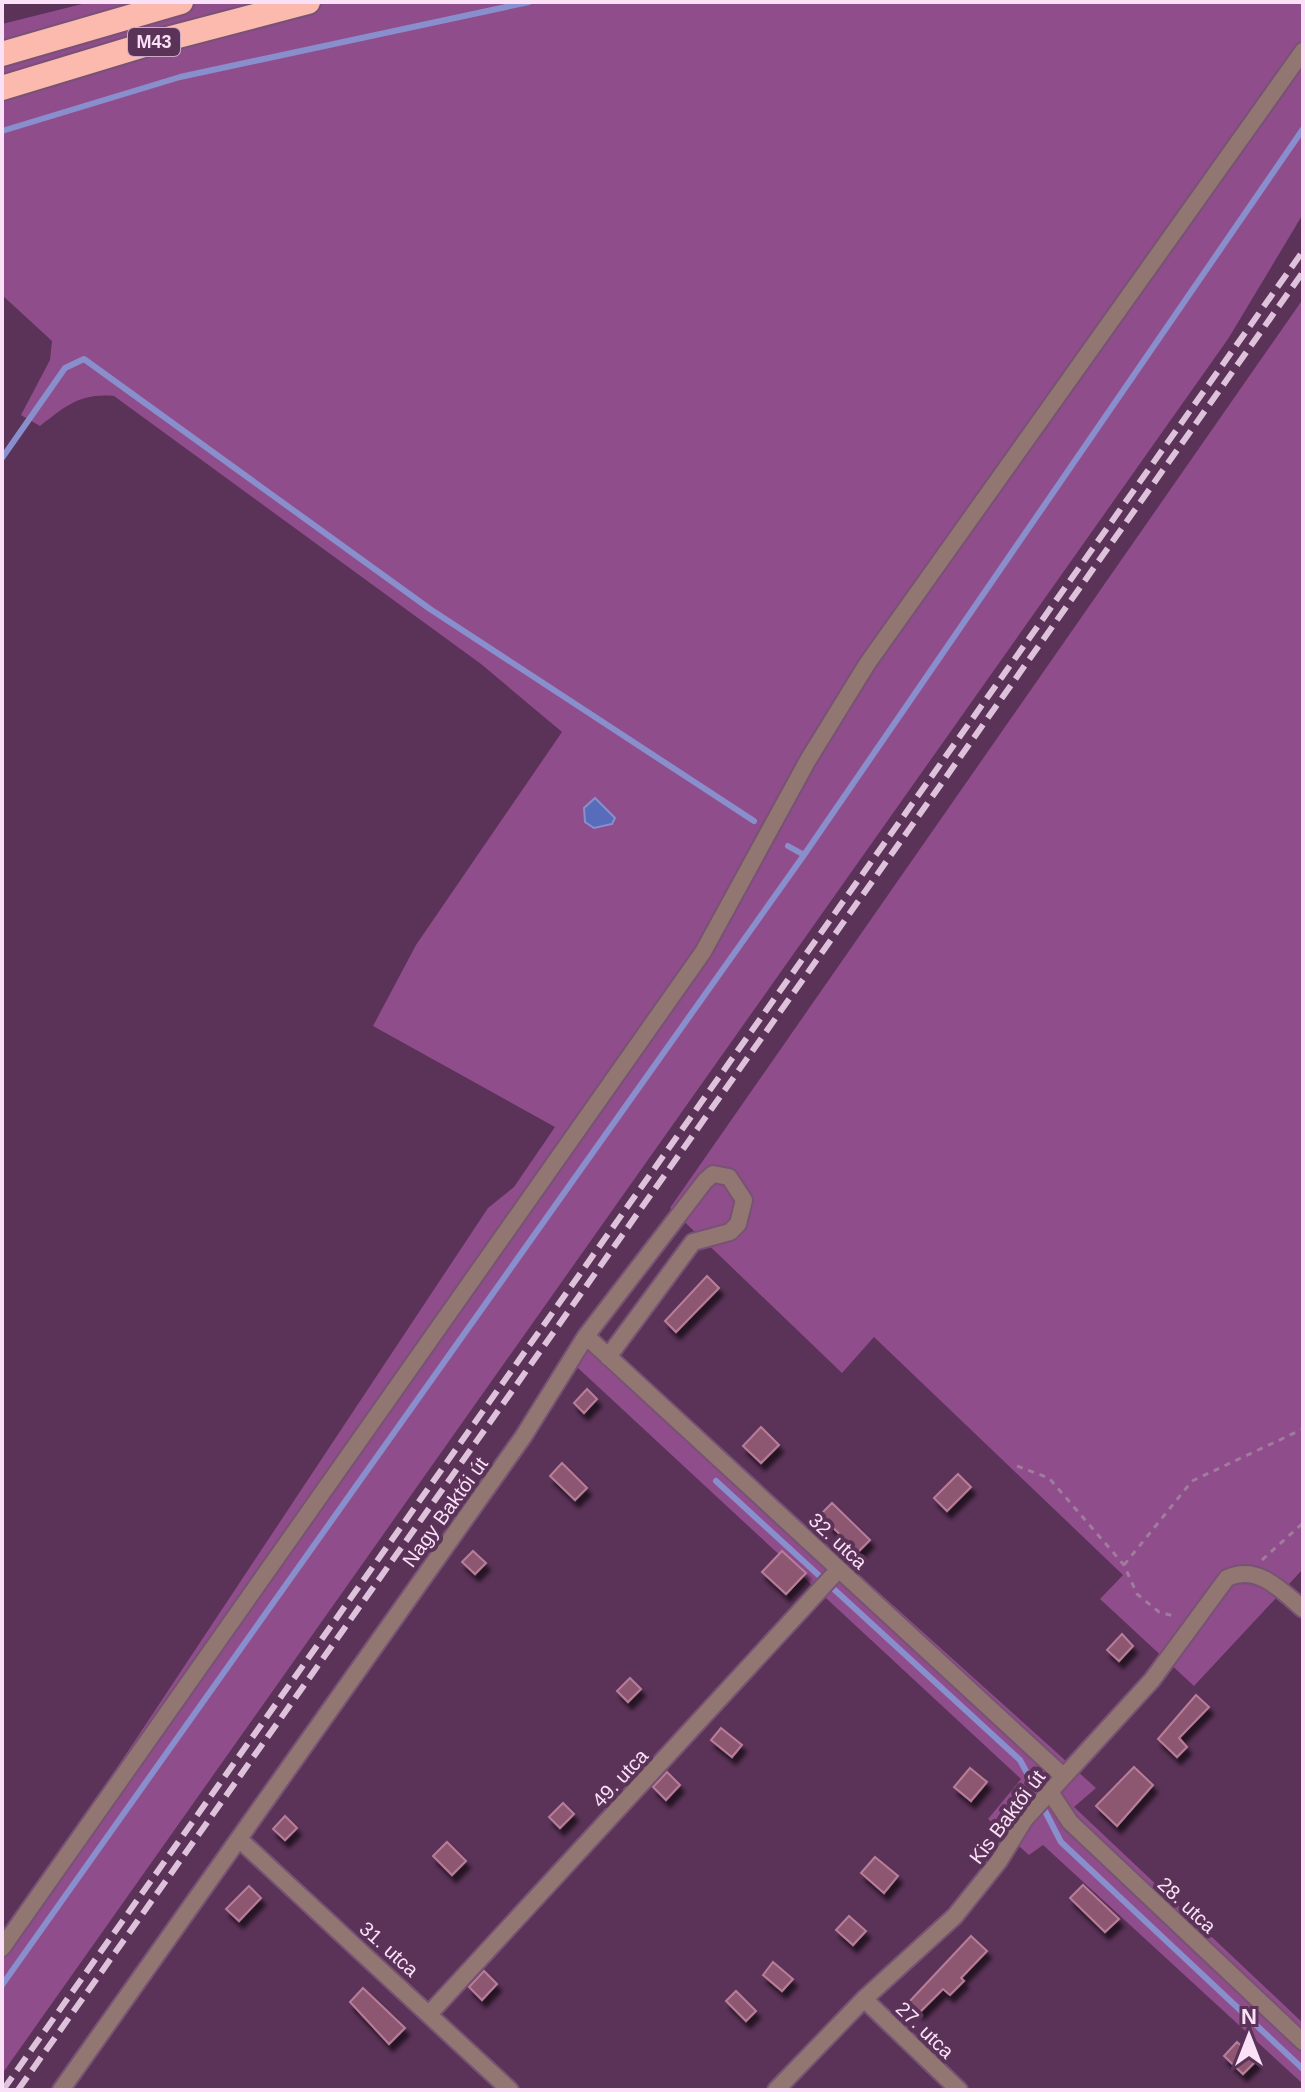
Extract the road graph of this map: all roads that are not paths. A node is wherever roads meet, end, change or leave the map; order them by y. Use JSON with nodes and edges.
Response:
{"nodes":[{"id":1,"x":181,"y":2,"type":"edge"},
{"id":2,"x":308,"y":2,"type":"edge"},
{"id":3,"x":1303,"y":51,"type":"edge"},
{"id":4,"x":2,"y":54,"type":"edge"},
{"id":5,"x":2,"y":88,"type":"edge"},
{"id":6,"x":586,"y":1336,"type":"junction"},
{"id":7,"x":608,"y":1357,"type":"junction"},
{"id":8,"x":839,"y":1569,"type":"junction"},
{"id":9,"x":1303,"y":1609,"type":"edge"},
{"id":10,"x":1063,"y":1776,"type":"junction"},
{"id":11,"x":1050,"y":1792,"type":"junction"},
{"id":12,"x":240,"y":1840,"type":"junction"},
{"id":13,"x":2,"y":1948,"type":"edge"},
{"id":14,"x":864,"y":1999,"type":"junction"},
{"id":15,"x":430,"y":2013,"type":"junction"},
{"id":16,"x":1303,"y":2042,"type":"edge"},
{"id":17,"x":70,"y":2087,"type":"edge"},
{"id":18,"x":510,"y":2090,"type":"edge"},
{"id":19,"x":776,"y":2090,"type":"edge"},
{"id":20,"x":959,"y":2090,"type":"edge"}],
"edges":[{"from":1,"to":4,"type":"highway","number":"M43"},
{"from":2,"to":5,"type":"highway","number":"M43"},
{"from":3,"to":13,"type":"street"},
{"from":6,"to":7,"type":"street","name":"32. utca"},
{"from":6,"to":7,"type":"street","name":"Nagy Baktói út"},
{"from":6,"to":12,"type":"street","name":"Nagy Baktói út"},
{"from":7,"to":8,"type":"street","name":"32. utca"},
{"from":8,"to":10,"type":"street","name":"32. utca"},
{"from":8,"to":15,"type":"street","name":"49. utca"},
{"from":9,"to":10,"type":"street","name":"Kis Baktói út"},
{"from":10,"to":11,"type":"street","name":"Kis Baktói út"},
{"from":11,"to":14,"type":"street","name":"Kis Baktói út"},
{"from":11,"to":16,"type":"street","name":"28. utca"},
{"from":12,"to":15,"type":"street","name":"31. utca"},
{"from":12,"to":17,"type":"street","name":"Nagy Baktói út"},
{"from":14,"to":19,"type":"street","name":"Kis Baktói út"},
{"from":14,"to":20,"type":"street","name":"27. utca"},
{"from":15,"to":18,"type":"street","name":"31. utca"}]}
